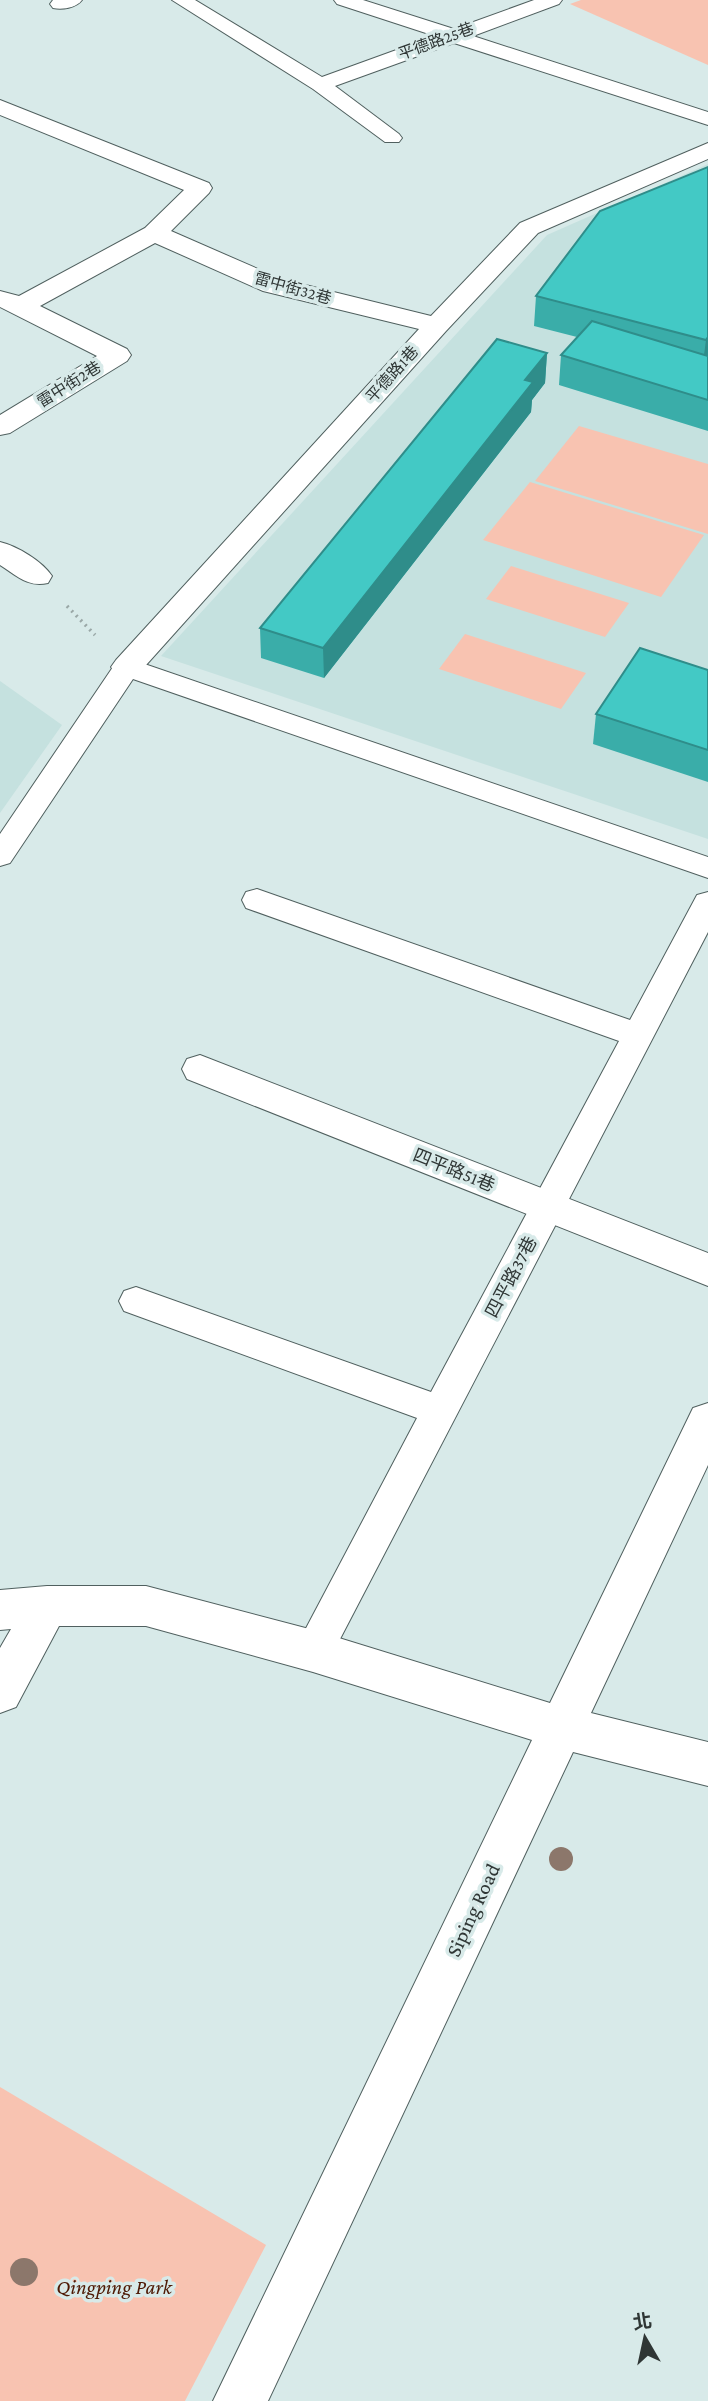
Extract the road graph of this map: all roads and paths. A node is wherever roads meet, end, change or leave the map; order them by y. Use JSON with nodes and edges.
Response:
{"nodes":[{"id":1,"x":182,"y":0,"type":"edge"},
{"id":2,"x":344,"y":0,"type":"edge"},
{"id":3,"x":552,"y":0,"type":"edge"},
{"id":4,"x":452,"y":35,"type":"junction"},
{"id":5,"x":320,"y":85,"type":"junction"},
{"id":6,"x":0,"y":107,"type":"edge"},
{"id":7,"x":708,"y":119,"type":"edge"},
{"id":8,"x":391,"y":138,"type":"dead end"},
{"id":9,"x":708,"y":150,"type":"edge"},
{"id":10,"x":154,"y":233,"type":"junction"},
{"id":11,"x":10,"y":302,"type":"edge"},
{"id":12,"x":437,"y":325,"type":"junction"},
{"id":13,"x":0,"y":427,"type":"edge"},
{"id":14,"x":0,"y":551,"type":"edge"},
{"id":15,"x":37,"y":576,"type":"joint"},
{"id":16,"x":127,"y":667,"type":"junction"},
{"id":17,"x":0,"y":856,"type":"edge"},
{"id":18,"x":708,"y":868,"type":"edge"},
{"id":19,"x":257,"y":900,"type":"dead end"},
{"id":20,"x":708,"y":903,"type":"edge"},
{"id":21,"x":638,"y":1035,"type":"junction"},
{"id":22,"x":200,"y":1069,"type":"dead end"},
{"id":23,"x":548,"y":1207,"type":"junction"},
{"id":24,"x":708,"y":1270,"type":"edge"},
{"id":25,"x":136,"y":1301,"type":"dead end"},
{"id":26,"x":440,"y":1411,"type":"junction"},
{"id":27,"x":708,"y":1421,"type":"edge"},
{"id":28,"x":47,"y":1606,"type":"junction"},
{"id":29,"x":0,"y":1610,"type":"edge"},
{"id":30,"x":313,"y":1651,"type":"junction"},
{"id":31,"x":0,"y":1692,"type":"edge"},
{"id":32,"x":560,"y":1727,"type":"junction"},
{"id":33,"x":708,"y":1764,"type":"edge"},
{"id":34,"x":240,"y":2401,"type":"edge"}],
"edges":[{"from":1,"to":5,"type":"lane"},
{"from":2,"to":4,"type":"lane"},
{"from":3,"to":4,"type":"lane","name":"平德路25巷"},
{"from":4,"to":5,"type":"lane","name":"平德路25巷"},
{"from":4,"to":7,"type":"lane"},
{"from":5,"to":8,"type":"lane"},
{"from":6,"to":10,"type":"street"},
{"from":9,"to":12,"type":"street","name":"平德路1巷"},
{"from":10,"to":11,"type":"street"},
{"from":10,"to":12,"type":"street","name":"雷中街32巷"},
{"from":11,"to":13,"type":"street","name":"雷中街2巷"},
{"from":12,"to":16,"type":"street","name":"平德路1巷"},
{"from":14,"to":15,"type":"street"},
{"from":15,"to":16,"type":"path"},
{"from":16,"to":17,"type":"lane"},
{"from":16,"to":18,"type":"lane"},
{"from":19,"to":21,"type":"lane"},
{"from":20,"to":21,"type":"lane","name":"四平路37巷"},
{"from":21,"to":23,"type":"lane","name":"四平路37巷"},
{"from":22,"to":23,"type":"street","name":"四平路51巷"},
{"from":23,"to":24,"type":"street","name":"四平路51巷"},
{"from":23,"to":26,"type":"lane","name":"四平路37巷"},
{"from":25,"to":26,"type":"lane"},
{"from":26,"to":30,"type":"lane","name":"四平路37巷"},
{"from":27,"to":32,"type":"street","name":"Siping Road"},
{"from":28,"to":29,"type":"street"},
{"from":28,"to":30,"type":"street"},
{"from":28,"to":31,"type":"street"},
{"from":30,"to":32,"type":"street"},
{"from":32,"to":33,"type":"street"},
{"from":32,"to":34,"type":"street","name":"Siping Road"}]}
